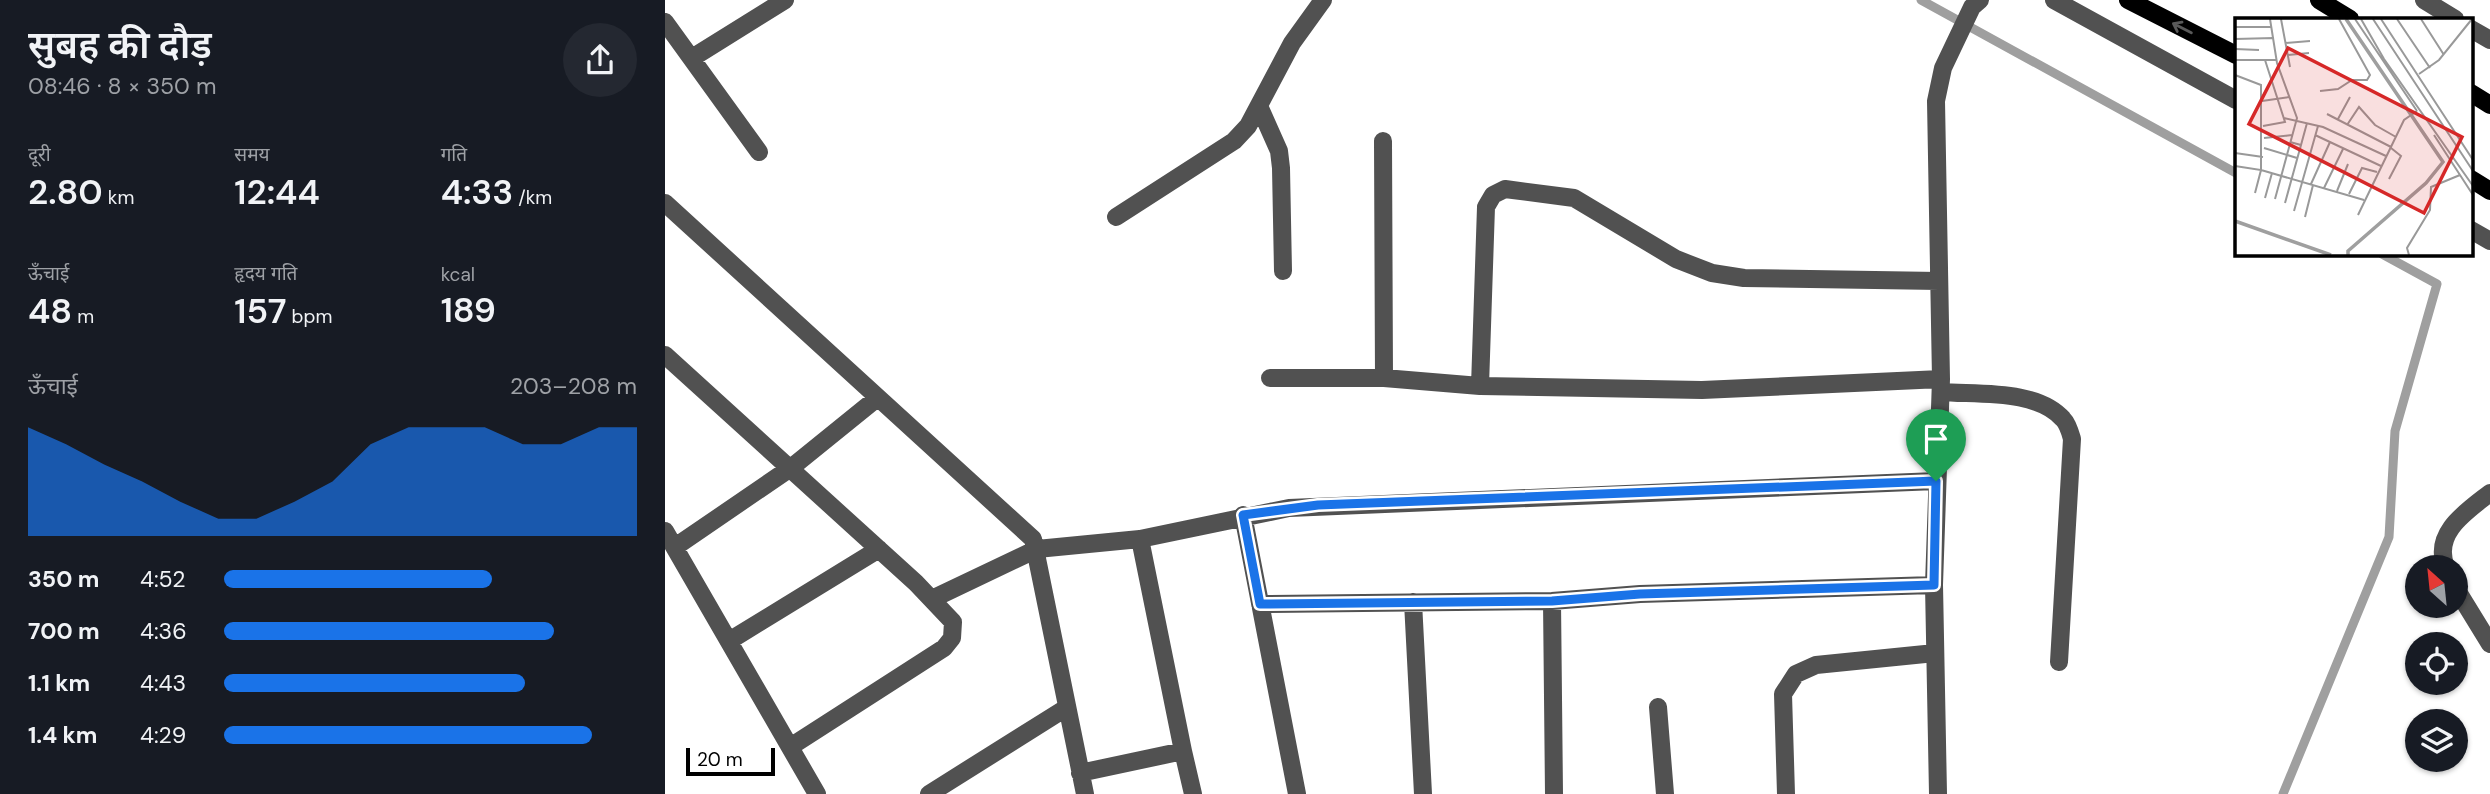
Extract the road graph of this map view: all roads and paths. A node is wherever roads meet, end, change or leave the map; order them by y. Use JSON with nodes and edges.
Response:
{"nodes":[{"id":1,"x":785,"y":0,"type":"edge"},
{"id":2,"x":1323,"y":0,"type":"edge"},
{"id":3,"x":2054,"y":0,"type":"edge"},
{"id":4,"x":2128,"y":0,"type":"edge"},
{"id":5,"x":2319,"y":0,"type":"edge"},
{"id":6,"x":2424,"y":0,"type":"edge"},
{"id":7,"x":1976,"y":4,"type":"edge"},
{"id":8,"x":2348,"y":18,"type":"edge"},
{"id":9,"x":2453,"y":18,"type":"edge"},
{"id":10,"x":665,"y":22,"type":"edge"},
{"id":11,"x":2473,"y":30,"type":"edge"},
{"id":12,"x":2490,"y":40,"type":"edge"},
{"id":13,"x":2235,"y":54,"type":"edge"},
{"id":14,"x":692,"y":58,"type":"junction"},
{"id":15,"x":2473,"y":94,"type":"edge"},
{"id":16,"x":2235,"y":99,"type":"edge"},
{"id":17,"x":2490,"y":105,"type":"edge"},
{"id":18,"x":1259,"y":106,"type":"junction"},
{"id":19,"x":1383,"y":141,"type":"dead end"},
{"id":20,"x":759,"y":152,"type":"dead end"},
{"id":21,"x":2473,"y":180,"type":"edge"},
{"id":22,"x":2489,"y":190,"type":"edge"},
{"id":23,"x":665,"y":203,"type":"edge"},
{"id":24,"x":1116,"y":217,"type":"dead end"},
{"id":25,"x":2473,"y":231,"type":"edge"},
{"id":26,"x":2490,"y":241,"type":"edge"},
{"id":27,"x":1283,"y":271,"type":"dead end"},
{"id":28,"x":1939,"y":281,"type":"junction"},
{"id":29,"x":665,"y":355,"type":"edge"},
{"id":30,"x":1270,"y":378,"type":"dead end"},
{"id":31,"x":1384,"y":378,"type":"junction"},
{"id":32,"x":1480,"y":386,"type":"junction"},
{"id":33,"x":1941,"y":386,"type":"junction"},
{"id":34,"x":876,"y":399,"type":"junction"},
{"id":35,"x":792,"y":467,"type":"junction"},
{"id":36,"x":1936,"y":481,"type":"junction"},
{"id":37,"x":2490,"y":493,"type":"edge"},
{"id":38,"x":1243,"y":515,"type":"junction"},
{"id":39,"x":665,"y":531,"type":"edge"},
{"id":40,"x":1140,"y":540,"type":"junction"},
{"id":41,"x":675,"y":547,"type":"junction"},
{"id":42,"x":879,"y":548,"type":"junction"},
{"id":43,"x":1037,"y":549,"type":"junction"},
{"id":44,"x":2445,"y":555,"type":"edge"},
{"id":45,"x":1934,"y":585,"type":"junction"},
{"id":46,"x":932,"y":599,"type":"junction"},
{"id":47,"x":1552,"y":601,"type":"junction"},
{"id":48,"x":1413,"y":602,"type":"junction"},
{"id":49,"x":1260,"y":604,"type":"junction"},
{"id":50,"x":2468,"y":608,"type":"edge"},
{"id":51,"x":729,"y":641,"type":"junction"},
{"id":52,"x":2490,"y":644,"type":"edge"},
{"id":53,"x":1935,"y":653,"type":"junction"},
{"id":54,"x":2059,"y":662,"type":"dead end"},
{"id":55,"x":1066,"y":708,"type":"junction"},
{"id":56,"x":1658,"y":708,"type":"dead end"},
{"id":57,"x":790,"y":747,"type":"junction"},
{"id":58,"x":1183,"y":751,"type":"junction"},
{"id":59,"x":1080,"y":774,"type":"junction"},
{"id":60,"x":817,"y":794,"type":"edge"},
{"id":61,"x":929,"y":794,"type":"edge"},
{"id":62,"x":1085,"y":794,"type":"edge"},
{"id":63,"x":1192,"y":794,"type":"edge"},
{"id":64,"x":1297,"y":794,"type":"edge"},
{"id":65,"x":1423,"y":794,"type":"edge"},
{"id":66,"x":1554,"y":794,"type":"edge"},
{"id":67,"x":1665,"y":794,"type":"edge"},
{"id":68,"x":1786,"y":794,"type":"edge"},
{"id":69,"x":1938,"y":794,"type":"edge"}],
"edges":[{"from":1,"to":14,"type":"street"},
{"from":2,"to":18,"type":"street"},
{"from":3,"to":16,"type":"street"},
{"from":13,"to":4,"type":"main road","one_way":true},
{"from":5,"to":8,"type":"main road"},
{"from":6,"to":9,"type":"street"},
{"from":7,"to":28,"type":"street"},
{"from":10,"to":14,"type":"street"},
{"from":11,"to":12,"type":"street"},
{"from":14,"to":20,"type":"street"},
{"from":15,"to":17,"type":"main road"},
{"from":18,"to":24,"type":"street"},
{"from":18,"to":27,"type":"street"},
{"from":19,"to":31,"type":"street"},
{"from":21,"to":22,"type":"main road"},
{"from":23,"to":34,"type":"street"},
{"from":25,"to":26,"type":"street"},
{"from":28,"to":32,"type":"street"},
{"from":28,"to":33,"type":"street"},
{"from":29,"to":35,"type":"street"},
{"from":30,"to":31,"type":"street"},
{"from":31,"to":32,"type":"street"},
{"from":32,"to":33,"type":"street"},
{"from":33,"to":36,"type":"street"},
{"from":33,"to":54,"type":"street"},
{"from":34,"to":35,"type":"street"},
{"from":34,"to":43,"type":"street"},
{"from":35,"to":41,"type":"street"},
{"from":35,"to":42,"type":"street"},
{"from":36,"to":38,"type":"street"},
{"from":36,"to":45,"type":"street"},
{"from":37,"to":44,"type":"street"},
{"from":38,"to":40,"type":"street"},
{"from":38,"to":49,"type":"street"},
{"from":39,"to":41,"type":"street"},
{"from":40,"to":43,"type":"street"},
{"from":40,"to":58,"type":"street"},
{"from":41,"to":51,"type":"street"},
{"from":42,"to":46,"type":"street"},
{"from":42,"to":51,"type":"street"},
{"from":43,"to":46,"type":"street"},
{"from":43,"to":55,"type":"street"},
{"from":45,"to":47,"type":"street"},
{"from":45,"to":53,"type":"street"},
{"from":46,"to":57,"type":"street"},
{"from":47,"to":48,"type":"street"},
{"from":47,"to":66,"type":"street"},
{"from":48,"to":49,"type":"street"},
{"from":48,"to":65,"type":"street"},
{"from":49,"to":64,"type":"street"},
{"from":50,"to":52,"type":"street"},
{"from":51,"to":57,"type":"street"},
{"from":53,"to":68,"type":"street"},
{"from":53,"to":69,"type":"street"},
{"from":55,"to":59,"type":"street"},
{"from":55,"to":61,"type":"street"},
{"from":56,"to":67,"type":"street"},
{"from":57,"to":60,"type":"street"},
{"from":58,"to":59,"type":"street"},
{"from":58,"to":63,"type":"street"},
{"from":59,"to":62,"type":"street"}]}
